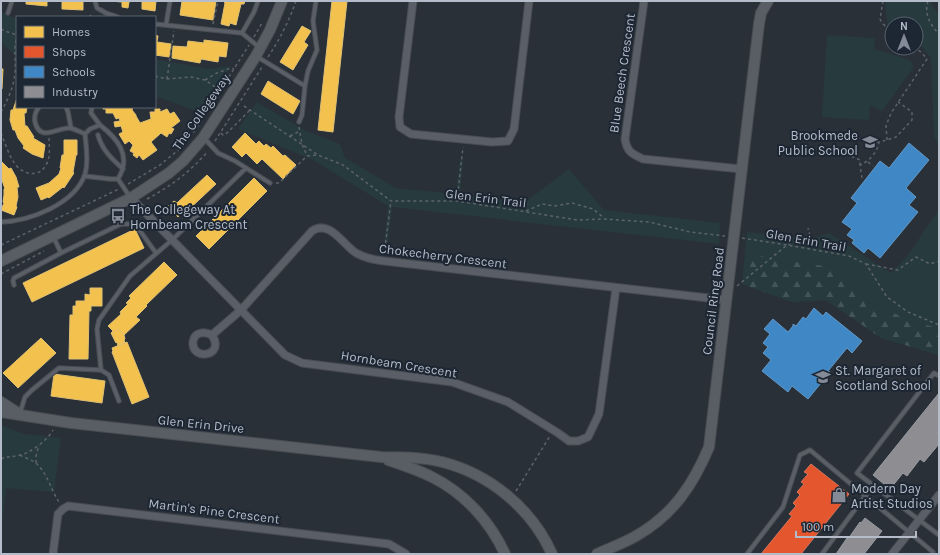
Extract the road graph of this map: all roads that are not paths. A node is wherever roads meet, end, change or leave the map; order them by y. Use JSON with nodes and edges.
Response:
{"nodes":[{"id":1,"x":12,"y":1,"type":"edge"},
{"id":2,"x":96,"y":1,"type":"edge"},
{"id":3,"x":170,"y":1,"type":"edge"},
{"id":4,"x":258,"y":1,"type":"edge"},
{"id":5,"x":282,"y":1,"type":"edge"},
{"id":6,"x":316,"y":1,"type":"edge"},
{"id":7,"x":413,"y":1,"type":"edge"},
{"id":8,"x":530,"y":1,"type":"edge"},
{"id":9,"x":644,"y":1,"type":"edge"},
{"id":10,"x":768,"y":1,"type":"edge"},
{"id":11,"x":8,"y":13,"type":"dead end"},
{"id":12,"x":115,"y":16,"type":"edge"},
{"id":13,"x":156,"y":24,"type":"edge"},
{"id":14,"x":166,"y":25,"type":"junction"},
{"id":15,"x":242,"y":33,"type":"junction"},
{"id":16,"x":260,"y":55,"type":"junction"},
{"id":17,"x":305,"y":86,"type":"junction"},
{"id":18,"x":38,"y":108,"type":"edge"},
{"id":19,"x":66,"y":108,"type":"edge"},
{"id":20,"x":92,"y":108,"type":"edge"},
{"id":21,"x":299,"y":122,"type":"dead end"},
{"id":22,"x":100,"y":125,"type":"junction"},
{"id":23,"x":71,"y":128,"type":"junction"},
{"id":24,"x":85,"y":134,"type":"junction"},
{"id":25,"x":98,"y":135,"type":"dead end"},
{"id":26,"x":203,"y":138,"type":"junction"},
{"id":27,"x":246,"y":168,"type":"junction"},
{"id":28,"x":123,"y":169,"type":"junction"},
{"id":29,"x":741,"y":169,"type":"junction"},
{"id":30,"x":84,"y":176,"type":"junction"},
{"id":31,"x":118,"y":179,"type":"junction"},
{"id":32,"x":270,"y":183,"type":"road end"},
{"id":33,"x":134,"y":201,"type":"junction"},
{"id":34,"x":1,"y":222,"type":"edge"},
{"id":35,"x":55,"y":240,"type":"junction"},
{"id":36,"x":172,"y":240,"type":"junction"},
{"id":37,"x":61,"y":253,"type":"junction"},
{"id":38,"x":156,"y":253,"type":"junction"},
{"id":39,"x":1,"y":261,"type":"edge"},
{"id":40,"x":14,"y":285,"type":"dead end"},
{"id":41,"x":616,"y":288,"type":"junction"},
{"id":42,"x":726,"y":300,"type":"junction"},
{"id":43,"x":241,"y":310,"type":"junction"},
{"id":44,"x":212,"y":335,"type":"dead end"},
{"id":45,"x":102,"y":370,"type":"junction"},
{"id":46,"x":939,"y":376,"type":"edge"},
{"id":47,"x":119,"y":401,"type":"dead end"},
{"id":48,"x":1,"y":402,"type":"edge"},
{"id":49,"x":1,"y":412,"type":"edge"},
{"id":50,"x":20,"y":414,"type":"junction"},
{"id":51,"x":381,"y":457,"type":"junction"},
{"id":52,"x":939,"y":495,"type":"edge"},
{"id":53,"x":865,"y":496,"type":"junction"},
{"id":54,"x":920,"y":519,"type":"junction"},
{"id":55,"x":909,"y":532,"type":"junction"},
{"id":56,"x":939,"y":535,"type":"edge"},
{"id":57,"x":54,"y":554,"type":"edge"},
{"id":58,"x":406,"y":554,"type":"edge"},
{"id":59,"x":505,"y":554,"type":"edge"},
{"id":60,"x":552,"y":554,"type":"edge"},
{"id":61,"x":597,"y":554,"type":"edge"},
{"id":62,"x":747,"y":554,"type":"edge"},
{"id":63,"x":822,"y":554,"type":"edge"},
{"id":64,"x":892,"y":554,"type":"edge"},
{"id":65,"x":932,"y":554,"type":"edge"}],
"edges":[{"from":1,"to":11,"type":"lane"},
{"from":2,"to":12,"type":"lane"},
{"from":3,"to":14,"type":"lane"},
{"from":4,"to":15,"type":"lane"},
{"from":5,"to":16,"type":"street","name":"The Collegeway"},
{"from":6,"to":17,"type":"lane"},
{"from":7,"to":8,"type":"street"},
{"from":9,"to":29,"type":"street","name":"Blue Beech Crescent"},
{"from":10,"to":29,"type":"street","name":"Council Ring Road"},
{"from":13,"to":14,"type":"lane"},
{"from":14,"to":15,"type":"lane"},
{"from":15,"to":16,"type":"lane"},
{"from":16,"to":17,"type":"lane"},
{"from":16,"to":26,"type":"street","name":"The Collegeway"},
{"from":17,"to":21,"type":"lane"},
{"from":18,"to":23,"type":"lane"},
{"from":19,"to":23,"type":"lane"},
{"from":20,"to":22,"type":"lane"},
{"from":22,"to":24,"type":"lane"},
{"from":22,"to":28,"type":"lane"},
{"from":23,"to":24,"type":"lane"},
{"from":24,"to":30,"type":"lane"},
{"from":25,"to":28,"type":"lane"},
{"from":26,"to":27,"type":"lane"},
{"from":26,"to":33,"type":"street","name":"The Collegeway"},
{"from":27,"to":32,"type":"lane"},
{"from":27,"to":36,"type":"lane"},
{"from":28,"to":31,"type":"lane"},
{"from":29,"to":42,"type":"street","name":"Council Ring Road"},
{"from":30,"to":31,"type":"lane"},
{"from":30,"to":34,"type":"lane"},
{"from":31,"to":33,"type":"lane"},
{"from":33,"to":35,"type":"street","name":"The Collegeway"},
{"from":33,"to":36,"type":"street","name":"Hornbeam Crescent"},
{"from":35,"to":37,"type":"lane"},
{"from":35,"to":39,"type":"street","name":"The Collegeway"},
{"from":36,"to":38,"type":"lane"},
{"from":36,"to":43,"type":"street","name":"Hornbeam Crescent"},
{"from":37,"to":38,"type":"lane"},
{"from":37,"to":40,"type":"lane"},
{"from":38,"to":45,"type":"lane"},
{"from":41,"to":42,"type":"street","name":"Chokecherry Crescent"},
{"from":41,"to":43,"type":"street","name":"Chokecherry Crescent"},
{"from":41,"to":43,"type":"street","name":"Hornbeam Crescent"},
{"from":42,"to":61,"type":"street","name":"Council Ring Road"},
{"from":43,"to":44,"type":"street","name":"Chokecherry Crescent"},
{"from":45,"to":47,"type":"lane"},
{"from":45,"to":50,"type":"lane"},
{"from":46,"to":54,"type":"lane"},
{"from":48,"to":50,"type":"street","name":"Glen Erin Drive"},
{"from":49,"to":50,"type":"street","name":"Glen Erin Drive"},
{"from":50,"to":51,"type":"street","name":"Glen Erin Drive"},
{"from":51,"to":59,"type":"street","name":"Glen Erin Drive"},
{"from":51,"to":60,"type":"street","name":"Glen Erin Drive"},
{"from":52,"to":54,"type":"street"},
{"from":53,"to":55,"type":"lane"},
{"from":53,"to":62,"type":"lane"},
{"from":53,"to":63,"type":"lane"},
{"from":54,"to":55,"type":"street"},
{"from":54,"to":56,"type":"lane"},
{"from":55,"to":64,"type":"street"},
{"from":55,"to":65,"type":"lane"},
{"from":57,"to":58,"type":"street","name":"Martin's Pine Crescent"}]}
